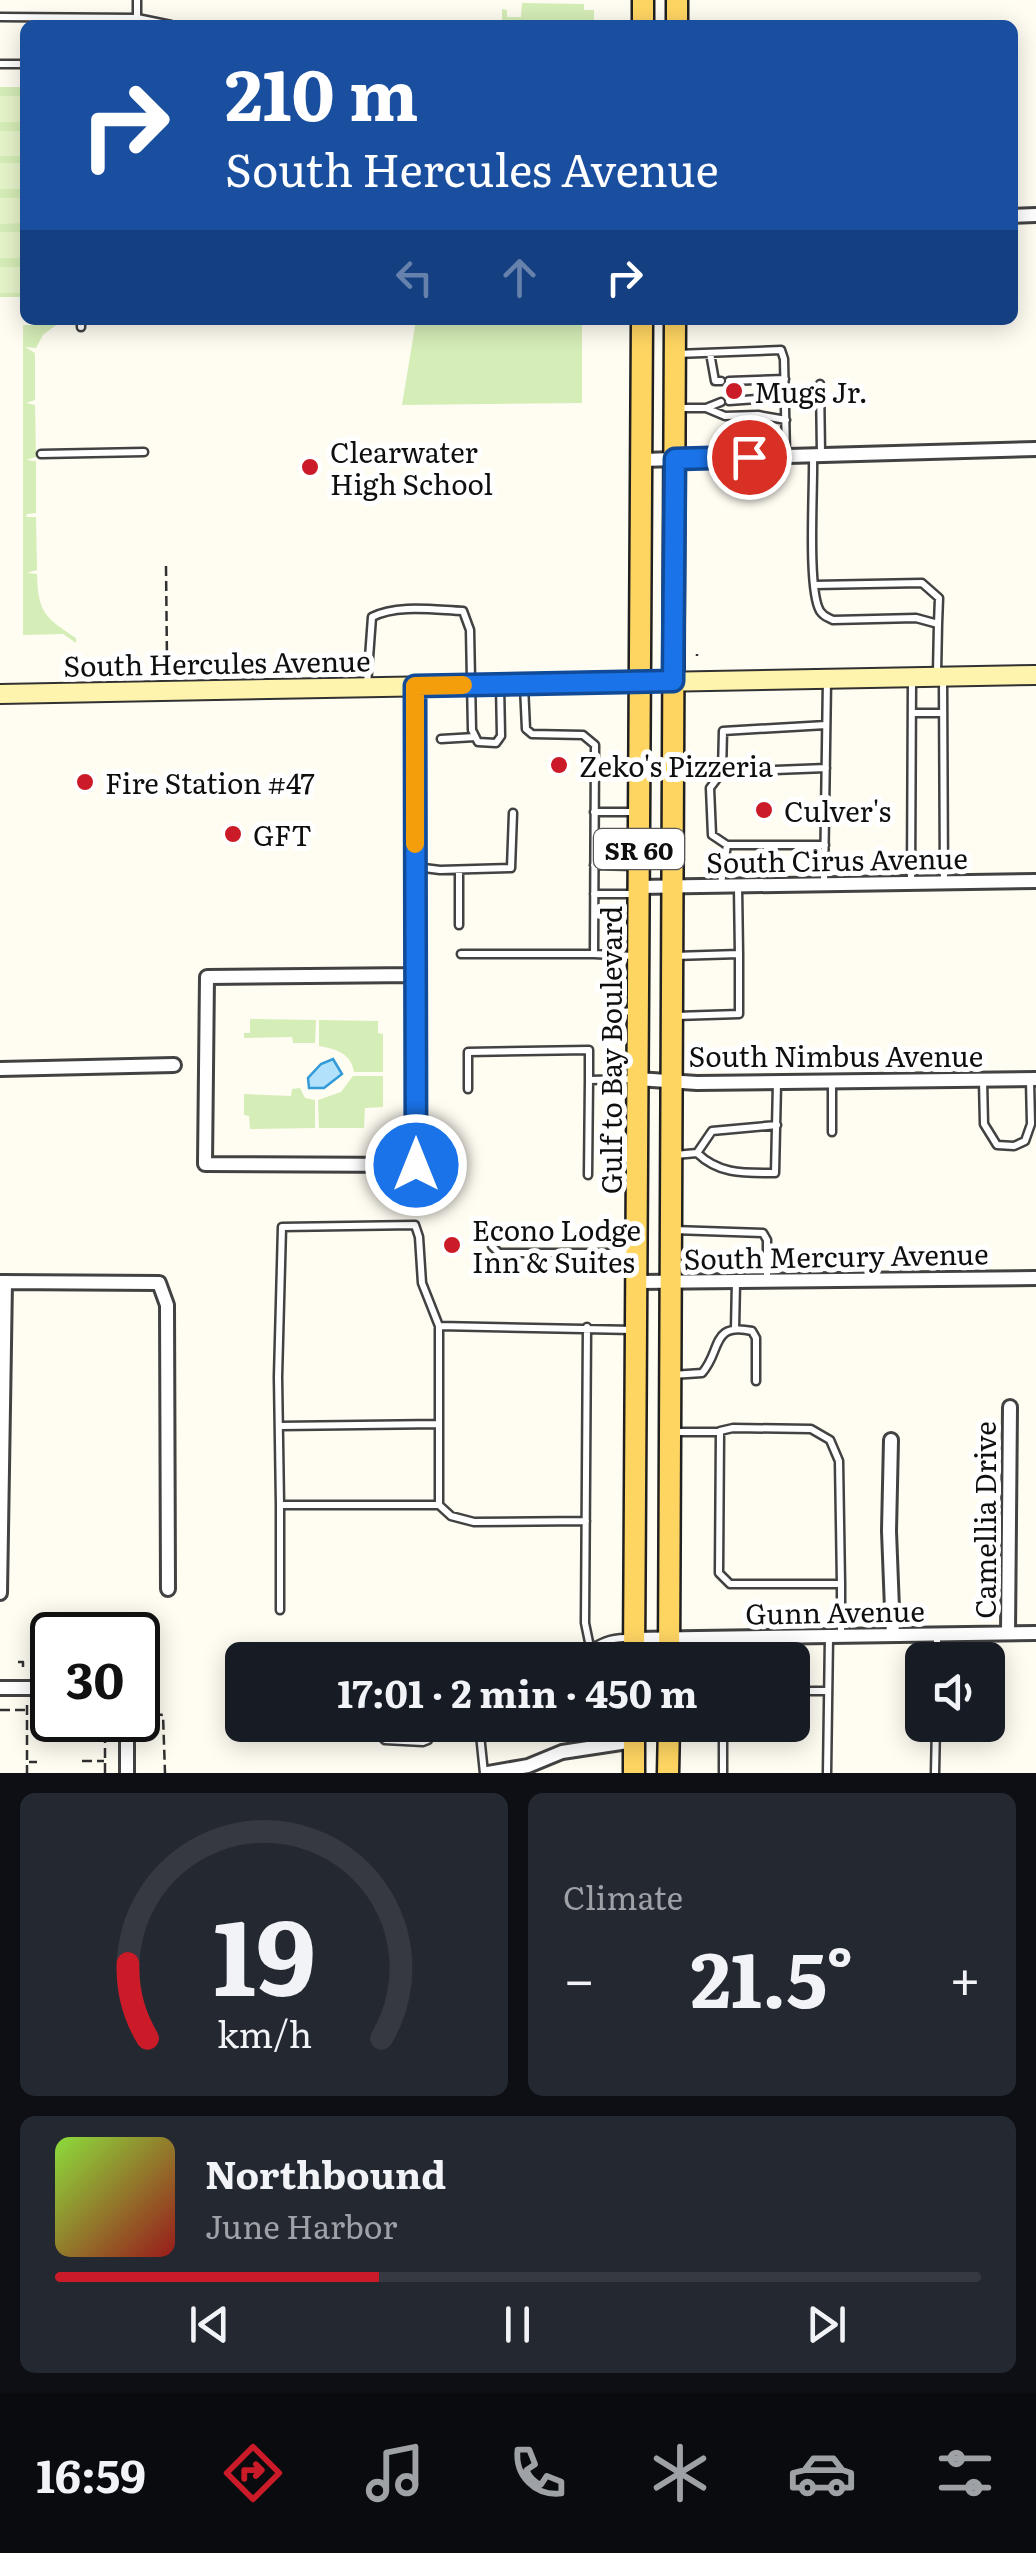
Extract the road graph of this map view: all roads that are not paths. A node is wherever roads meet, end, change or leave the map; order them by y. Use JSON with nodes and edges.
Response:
{"nodes":[{"id":1,"x":138,"y":0,"type":"edge"},
{"id":2,"x":0,"y":17,"type":"edge"},
{"id":3,"x":137,"y":18,"type":"junction"},
{"id":4,"x":70,"y":20,"type":"edge"},
{"id":5,"x":126,"y":20,"type":"edge"},
{"id":6,"x":147,"y":20,"type":"edge"},
{"id":7,"x":642,"y":325,"type":"edge"},
{"id":8,"x":675,"y":325,"type":"edge"},
{"id":9,"x":710,"y":352,"type":"junction"},
{"id":10,"x":675,"y":354,"type":"junction"},
{"id":11,"x":785,"y":379,"type":"junction"},
{"id":12,"x":820,"y":384,"type":"dead end"},
{"id":13,"x":786,"y":397,"type":"junction"},
{"id":14,"x":675,"y":408,"type":"junction"},
{"id":15,"x":706,"y":408,"type":"junction"},
{"id":16,"x":786,"y":420,"type":"junction"},
{"id":17,"x":1036,"y":449,"type":"edge"},
{"id":18,"x":144,"y":452,"type":"dead end"},
{"id":19,"x":41,"y":454,"type":"dead end"},
{"id":20,"x":817,"y":455,"type":"junction"},
{"id":21,"x":786,"y":456,"type":"junction"},
{"id":22,"x":675,"y":459,"type":"junction"},
{"id":23,"x":641,"y":460,"type":"junction"},
{"id":24,"x":814,"y":585,"type":"junction"},
{"id":25,"x":938,"y":624,"type":"junction"},
{"id":26,"x":1036,"y":675,"type":"edge"},
{"id":27,"x":940,"y":677,"type":"junction"},
{"id":28,"x":912,"y":678,"type":"junction"},
{"id":29,"x":826,"y":679,"type":"junction"},
{"id":30,"x":673,"y":681,"type":"junction"},
{"id":31,"x":640,"y":682,"type":"junction"},
{"id":32,"x":472,"y":685,"type":"junction"},
{"id":33,"x":500,"y":685,"type":"junction"},
{"id":34,"x":524,"y":685,"type":"junction"},
{"id":35,"x":367,"y":686,"type":"junction"},
{"id":36,"x":415,"y":686,"type":"junction"},
{"id":37,"x":0,"y":694,"type":"edge"},
{"id":38,"x":943,"y":712,"type":"junction"},
{"id":39,"x":912,"y":713,"type":"junction"},
{"id":40,"x":826,"y":725,"type":"junction"},
{"id":41,"x":476,"y":737,"type":"junction"},
{"id":42,"x":441,"y":738,"type":"dead end"},
{"id":43,"x":826,"y":768,"type":"junction"},
{"id":44,"x":722,"y":772,"type":"junction"},
{"id":45,"x":594,"y":812,"type":"junction"},
{"id":46,"x":639,"y":812,"type":"junction"},
{"id":47,"x":513,"y":814,"type":"dead end"},
{"id":48,"x":727,"y":845,"type":"junction"},
{"id":49,"x":825,"y":845,"type":"junction"},
{"id":50,"x":594,"y":865,"type":"junction"},
{"id":51,"x":414,"y":866,"type":"junction"},
{"id":52,"x":459,"y":870,"type":"junction"},
{"id":53,"x":1036,"y":881,"type":"edge"},
{"id":54,"x":944,"y":882,"type":"junction"},
{"id":55,"x":638,"y":883,"type":"junction"},
{"id":56,"x":911,"y":883,"type":"junction"},
{"id":57,"x":824,"y":885,"type":"junction"},
{"id":58,"x":720,"y":886,"type":"junction"},
{"id":59,"x":738,"y":886,"type":"junction"},
{"id":60,"x":672,"y":887,"type":"junction"},
{"id":61,"x":594,"y":894,"type":"junction"},
{"id":62,"x":459,"y":924,"type":"dead end"},
{"id":63,"x":461,"y":954,"type":"dead end"},
{"id":64,"x":594,"y":954,"type":"junction"},
{"id":65,"x":739,"y":954,"type":"junction"},
{"id":66,"x":614,"y":955,"type":"junction"},
{"id":67,"x":638,"y":956,"type":"junction"},
{"id":68,"x":672,"y":956,"type":"junction"},
{"id":69,"x":416,"y":974,"type":"junction"},
{"id":70,"x":638,"y":1011,"type":"junction"},
{"id":71,"x":672,"y":1016,"type":"junction"},
{"id":72,"x":174,"y":1065,"type":"dead end"},
{"id":73,"x":0,"y":1069,"type":"edge"},
{"id":74,"x":637,"y":1079,"type":"junction"},
{"id":75,"x":1033,"y":1079,"type":"edge"},
{"id":76,"x":589,"y":1080,"type":"junction"},
{"id":77,"x":982,"y":1080,"type":"junction"},
{"id":78,"x":671,"y":1081,"type":"junction"},
{"id":79,"x":777,"y":1082,"type":"junction"},
{"id":80,"x":832,"y":1082,"type":"junction"},
{"id":81,"x":468,"y":1089,"type":"dead end"},
{"id":82,"x":778,"y":1125,"type":"junction"},
{"id":83,"x":832,"y":1132,"type":"dead end"},
{"id":84,"x":697,"y":1153,"type":"junction"},
{"id":85,"x":672,"y":1155,"type":"junction"},
{"id":86,"x":588,"y":1176,"type":"dead end"},
{"id":87,"x":492,"y":1228,"type":"dead end"},
{"id":88,"x":671,"y":1230,"type":"junction"},
{"id":89,"x":636,"y":1253,"type":"junction"},
{"id":90,"x":1036,"y":1278,"type":"edge"},
{"id":91,"x":736,"y":1281,"type":"junction"},
{"id":92,"x":768,"y":1281,"type":"junction"},
{"id":93,"x":2,"y":1282,"type":"edge"},
{"id":94,"x":636,"y":1282,"type":"junction"},
{"id":95,"x":671,"y":1282,"type":"junction"},
{"id":96,"x":440,"y":1326,"type":"junction"},
{"id":97,"x":587,"y":1327,"type":"junction"},
{"id":98,"x":735,"y":1329,"type":"junction"},
{"id":99,"x":636,"y":1330,"type":"junction"},
{"id":100,"x":670,"y":1375,"type":"junction"},
{"id":101,"x":756,"y":1381,"type":"dead end"},
{"id":102,"x":1010,"y":1406,"type":"dead end"},
{"id":103,"x":439,"y":1424,"type":"junction"},
{"id":104,"x":280,"y":1426,"type":"junction"},
{"id":105,"x":670,"y":1432,"type":"junction"},
{"id":106,"x":720,"y":1432,"type":"junction"},
{"id":107,"x":891,"y":1440,"type":"dead end"},
{"id":108,"x":280,"y":1504,"type":"junction"},
{"id":109,"x":439,"y":1505,"type":"junction"},
{"id":110,"x":586,"y":1521,"type":"junction"},
{"id":111,"x":841,"y":1584,"type":"junction"},
{"id":112,"x":168,"y":1589,"type":"dead end"},
{"id":113,"x":0,"y":1593,"type":"edge"},
{"id":114,"x":280,"y":1610,"type":"dead end"},
{"id":115,"x":1036,"y":1633,"type":"edge"},
{"id":116,"x":937,"y":1634,"type":"junction"},
{"id":117,"x":1008,"y":1634,"type":"junction"},
{"id":118,"x":893,"y":1635,"type":"junction"},
{"id":119,"x":835,"y":1636,"type":"junction"},
{"id":120,"x":669,"y":1638,"type":"junction"},
{"id":121,"x":589,"y":1642,"type":"edge"},
{"id":122,"x":634,"y":1642,"type":"edge"},
{"id":123,"x":656,"y":1642,"type":"edge"},
{"id":124,"x":669,"y":1642,"type":"edge"},
{"id":125,"x":937,"y":1642,"type":"edge"},
{"id":126,"x":0,"y":1688,"type":"edge"},
{"id":127,"x":30,"y":1688,"type":"edge"},
{"id":128,"x":810,"y":1691,"type":"edge"},
{"id":129,"x":828,"y":1691,"type":"junction"},
{"id":130,"x":127,"y":1742,"type":"edge"},
{"id":131,"x":481,"y":1742,"type":"edge"},
{"id":132,"x":600,"y":1742,"type":"edge"},
{"id":133,"x":634,"y":1742,"type":"edge"},
{"id":134,"x":668,"y":1742,"type":"edge"},
{"id":135,"x":723,"y":1742,"type":"edge"},
{"id":136,"x":936,"y":1742,"type":"edge"},
{"id":137,"x":127,"y":1773,"type":"edge"},
{"id":138,"x":486,"y":1773,"type":"edge"},
{"id":139,"x":634,"y":1773,"type":"edge"},
{"id":140,"x":668,"y":1773,"type":"edge"},
{"id":141,"x":722,"y":1773,"type":"edge"},
{"id":142,"x":827,"y":1773,"type":"edge"},
{"id":143,"x":935,"y":1773,"type":"edge"}],
"edges":[{"from":1,"to":3,"type":"lane"},
{"from":2,"to":4,"type":"lane"},
{"from":3,"to":5,"type":"lane"},
{"from":3,"to":6,"type":"lane"},
{"from":7,"to":23,"type":"main road","name":"Gulf to Bay Boulevard","number":"SR 60"},
{"from":8,"to":10,"type":"main road","number":"SR 60"},
{"from":9,"to":10,"type":"lane"},
{"from":9,"to":11,"type":"lane"},
{"from":9,"to":11,"type":"lane"},
{"from":10,"to":14,"type":"main road","number":"SR 60"},
{"from":11,"to":13,"type":"lane"},
{"from":12,"to":20,"type":"lane"},
{"from":13,"to":15,"type":"lane"},
{"from":13,"to":16,"type":"lane"},
{"from":14,"to":15,"type":"lane"},
{"from":14,"to":22,"type":"main road","number":"SR 60"},
{"from":15,"to":16,"type":"lane"},
{"from":16,"to":21,"type":"lane"},
{"from":17,"to":20,"type":"street"},
{"from":18,"to":19,"type":"lane"},
{"from":20,"to":21,"type":"street"},
{"from":20,"to":24,"type":"lane"},
{"from":21,"to":22,"type":"street"},
{"from":22,"to":23,"type":"street"},
{"from":22,"to":30,"type":"main road","number":"SR 60"},
{"from":23,"to":31,"type":"main road","name":"Gulf to Bay Boulevard","number":"SR 60"},
{"from":24,"to":25,"type":"lane"},
{"from":24,"to":25,"type":"lane"},
{"from":25,"to":27,"type":"lane"},
{"from":26,"to":27,"type":"street","name":"South Hercules Avenue"},
{"from":27,"to":28,"type":"street","name":"South Hercules Avenue"},
{"from":27,"to":38,"type":"lane"},
{"from":28,"to":29,"type":"street","name":"South Hercules Avenue"},
{"from":28,"to":39,"type":"lane"},
{"from":29,"to":30,"type":"street","name":"South Hercules Avenue"},
{"from":29,"to":40,"type":"lane"},
{"from":30,"to":31,"type":"street","name":"South Hercules Avenue"},
{"from":30,"to":60,"type":"main road","number":"SR 60"},
{"from":31,"to":34,"type":"street","name":"South Hercules Avenue"},
{"from":31,"to":46,"type":"main road","name":"Gulf to Bay Boulevard","number":"SR 60"},
{"from":32,"to":33,"type":"street","name":"South Hercules Avenue"},
{"from":32,"to":35,"type":"lane"},
{"from":32,"to":36,"type":"street","name":"South Hercules Avenue"},
{"from":32,"to":41,"type":"lane"},
{"from":33,"to":34,"type":"street","name":"South Hercules Avenue"},
{"from":33,"to":41,"type":"lane"},
{"from":34,"to":45,"type":"lane"},
{"from":35,"to":36,"type":"street","name":"South Hercules Avenue"},
{"from":35,"to":37,"type":"street","name":"South Hercules Avenue"},
{"from":36,"to":51,"type":"street"},
{"from":38,"to":39,"type":"lane"},
{"from":38,"to":54,"type":"lane"},
{"from":39,"to":56,"type":"lane"},
{"from":40,"to":43,"type":"lane"},
{"from":40,"to":44,"type":"lane"},
{"from":41,"to":42,"type":"lane"},
{"from":43,"to":44,"type":"lane"},
{"from":43,"to":49,"type":"lane"},
{"from":44,"to":48,"type":"lane"},
{"from":45,"to":46,"type":"lane"},
{"from":45,"to":50,"type":"lane"},
{"from":46,"to":55,"type":"main road","name":"Gulf to Bay Boulevard","number":"SR 60"},
{"from":47,"to":52,"type":"lane"},
{"from":48,"to":49,"type":"lane"},
{"from":48,"to":58,"type":"lane"},
{"from":49,"to":57,"type":"lane"},
{"from":50,"to":55,"type":"lane"},
{"from":50,"to":61,"type":"lane"},
{"from":51,"to":52,"type":"lane"},
{"from":51,"to":69,"type":"street"},
{"from":52,"to":62,"type":"lane"},
{"from":53,"to":54,"type":"street","name":"South Cirus Avenue"},
{"from":54,"to":56,"type":"street","name":"South Cirus Avenue"},
{"from":55,"to":60,"type":"street","name":"South Cirus Avenue"},
{"from":55,"to":61,"type":"lane"},
{"from":55,"to":67,"type":"main road","name":"Gulf to Bay Boulevard","number":"SR 60"},
{"from":56,"to":57,"type":"street","name":"South Cirus Avenue"},
{"from":57,"to":59,"type":"street","name":"South Cirus Avenue"},
{"from":58,"to":59,"type":"street","name":"South Cirus Avenue"},
{"from":58,"to":60,"type":"street","name":"South Cirus Avenue"},
{"from":59,"to":65,"type":"lane"},
{"from":60,"to":68,"type":"main road","number":"SR 60"},
{"from":61,"to":64,"type":"lane"},
{"from":63,"to":64,"type":"lane"},
{"from":64,"to":66,"type":"lane"},
{"from":65,"to":68,"type":"lane"},
{"from":65,"to":71,"type":"lane"},
{"from":66,"to":67,"type":"lane"},
{"from":66,"to":70,"type":"lane"},
{"from":67,"to":70,"type":"main road","name":"Gulf to Bay Boulevard","number":"SR 60"},
{"from":68,"to":71,"type":"main road","number":"SR 60"},
{"from":69,"to":69,"type":"street"},
{"from":70,"to":74,"type":"main road","name":"Gulf to Bay Boulevard","number":"SR 60"},
{"from":71,"to":78,"type":"main road","number":"SR 60"},
{"from":72,"to":73,"type":"street"},
{"from":74,"to":76,"type":"lane"},
{"from":74,"to":78,"type":"street","name":"South Nimbus Avenue"},
{"from":74,"to":89,"type":"main road","name":"Gulf to Bay Boulevard","number":"SR 60"},
{"from":75,"to":77,"type":"street","name":"South Nimbus Avenue"},
{"from":75,"to":77,"type":"lane"},
{"from":76,"to":81,"type":"lane"},
{"from":76,"to":86,"type":"lane"},
{"from":77,"to":80,"type":"street","name":"South Nimbus Avenue"},
{"from":78,"to":79,"type":"street","name":"South Nimbus Avenue"},
{"from":78,"to":85,"type":"main road","number":"SR 60"},
{"from":79,"to":80,"type":"street","name":"South Nimbus Avenue"},
{"from":79,"to":82,"type":"lane"},
{"from":80,"to":83,"type":"lane"},
{"from":82,"to":84,"type":"lane"},
{"from":82,"to":84,"type":"lane"},
{"from":84,"to":85,"type":"lane"},
{"from":85,"to":88,"type":"main road","number":"SR 60"},
{"from":87,"to":89,"type":"lane"},
{"from":88,"to":92,"type":"lane"},
{"from":88,"to":95,"type":"main road","number":"SR 60"},
{"from":89,"to":94,"type":"main road","name":"Gulf to Bay Boulevard","number":"SR 60"},
{"from":90,"to":92,"type":"street","name":"South Mercury Avenue"},
{"from":91,"to":92,"type":"street","name":"South Mercury Avenue"},
{"from":91,"to":95,"type":"street","name":"South Mercury Avenue"},
{"from":91,"to":98,"type":"lane"},
{"from":93,"to":112,"type":"street"},
{"from":93,"to":113,"type":"street"},
{"from":94,"to":95,"type":"street","name":"South Mercury Avenue"},
{"from":94,"to":99,"type":"main road","name":"Gulf to Bay Boulevard","number":"SR 60"},
{"from":95,"to":100,"type":"main road","number":"SR 60"},
{"from":96,"to":97,"type":"lane"},
{"from":96,"to":103,"type":"lane"},
{"from":96,"to":104,"type":"lane"},
{"from":97,"to":99,"type":"lane"},
{"from":97,"to":110,"type":"lane"},
{"from":98,"to":100,"type":"lane"},
{"from":98,"to":101,"type":"lane"},
{"from":99,"to":122,"type":"main road","name":"Gulf to Bay Boulevard","number":"SR 60"},
{"from":100,"to":105,"type":"main road","number":"SR 60"},
{"from":102,"to":117,"type":"street","name":"Camellia Drive"},
{"from":103,"to":104,"type":"lane"},
{"from":103,"to":109,"type":"lane"},
{"from":104,"to":108,"type":"lane"},
{"from":105,"to":106,"type":"lane"},
{"from":105,"to":120,"type":"main road","number":"SR 60"},
{"from":106,"to":111,"type":"lane"},
{"from":106,"to":111,"type":"lane"},
{"from":107,"to":118,"type":"street"},
{"from":108,"to":109,"type":"lane"},
{"from":108,"to":114,"type":"lane"},
{"from":109,"to":110,"type":"lane"},
{"from":110,"to":121,"type":"lane"},
{"from":111,"to":119,"type":"lane"},
{"from":115,"to":117,"type":"street","name":"Gunn Avenue"},
{"from":116,"to":117,"type":"street","name":"Gunn Avenue"},
{"from":116,"to":118,"type":"street","name":"Gunn Avenue"},
{"from":116,"to":125,"type":"lane"},
{"from":118,"to":119,"type":"street","name":"Gunn Avenue"},
{"from":119,"to":120,"type":"street","name":"Gunn Avenue"},
{"from":119,"to":129,"type":"lane"},
{"from":120,"to":123,"type":"street","name":"Gunn Avenue"},
{"from":120,"to":124,"type":"main road","number":"SR 60"},
{"from":126,"to":127,"type":"street"},
{"from":128,"to":129,"type":"lane"},
{"from":129,"to":142,"type":"lane"},
{"from":130,"to":137,"type":"street"},
{"from":131,"to":138,"type":"lane"},
{"from":132,"to":138,"type":"street"},
{"from":133,"to":139,"type":"main road"},
{"from":134,"to":140,"type":"main road"},
{"from":135,"to":141,"type":"lane"},
{"from":136,"to":143,"type":"lane"}]}
